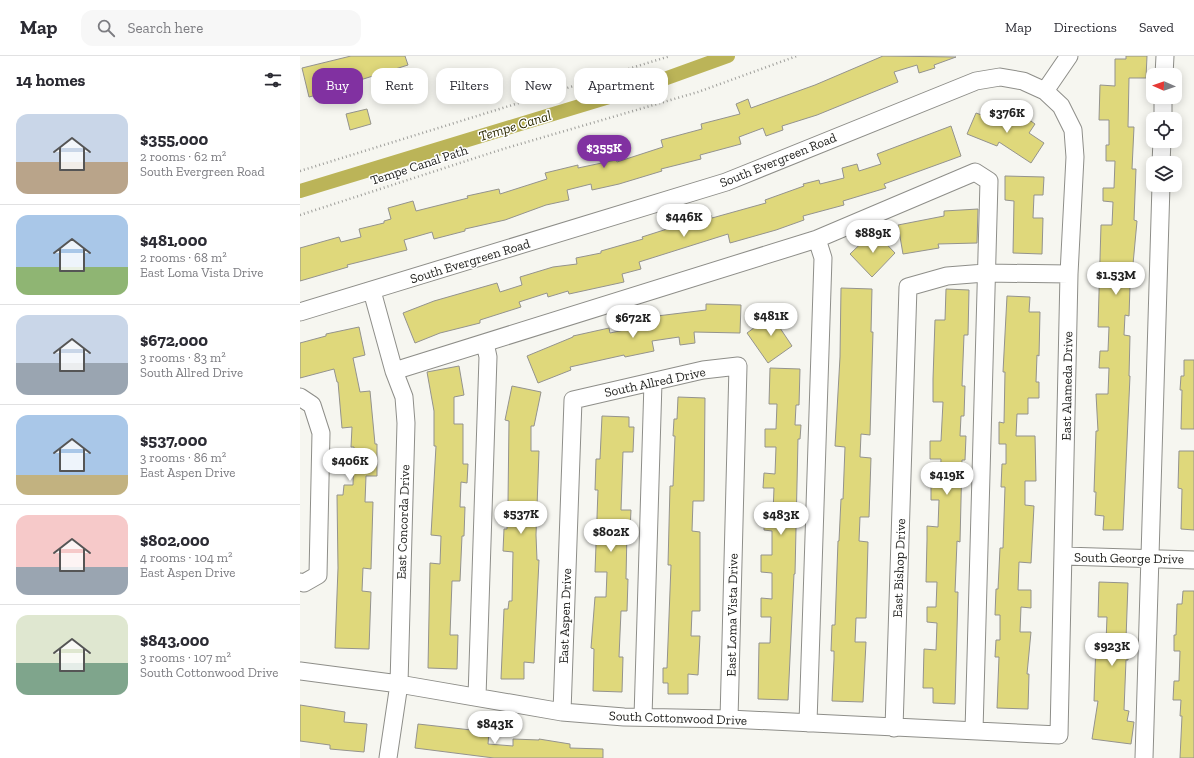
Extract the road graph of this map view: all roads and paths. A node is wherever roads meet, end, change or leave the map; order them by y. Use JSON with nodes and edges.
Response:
{"nodes":[{"id":1,"x":670,"y":56,"type":"edge"},
{"id":2,"x":797,"y":56,"type":"edge"},
{"id":3,"x":1069,"y":56,"type":"edge"},
{"id":4,"x":1164,"y":56,"type":"edge"},
{"id":5,"x":1164,"y":68,"type":"edge"},
{"id":6,"x":1045,"y":91,"type":"junction"},
{"id":7,"x":300,"y":171,"type":"edge"},
{"id":8,"x":1161,"y":192,"type":"edge"},
{"id":9,"x":300,"y":214,"type":"edge"},
{"id":10,"x":817,"y":239,"type":"junction"},
{"id":11,"x":985,"y":273,"type":"junction"},
{"id":12,"x":1069,"y":274,"type":"junction"},
{"id":13,"x":372,"y":291,"type":"junction"},
{"id":14,"x":300,"y":312,"type":"edge"},
{"id":15,"x":485,"y":343,"type":"junction"},
{"id":16,"x":738,"y":366,"type":"joint"},
{"id":17,"x":394,"y":371,"type":"junction"},
{"id":18,"x":653,"y":382,"type":"junction"},
{"id":19,"x":300,"y":398,"type":"edge"},
{"id":20,"x":573,"y":400,"type":"joint"},
{"id":21,"x":1064,"y":556,"type":"junction"},
{"id":22,"x":1150,"y":559,"type":"junction"},
{"id":23,"x":1194,"y":560,"type":"edge"},
{"id":24,"x":300,"y":582,"type":"edge"},
{"id":25,"x":300,"y":671,"type":"edge"},
{"id":26,"x":399,"y":684,"type":"junction"},
{"id":27,"x":477,"y":697,"type":"junction"},
{"id":28,"x":562,"y":712,"type":"junction"},
{"id":29,"x":643,"y":717,"type":"junction"},
{"id":30,"x":729,"y":719,"type":"junction"},
{"id":31,"x":808,"y":723,"type":"junction"},
{"id":32,"x":894,"y":728,"type":"junction"},
{"id":33,"x":974,"y":731,"type":"junction"},
{"id":34,"x":1059,"y":735,"type":"joint"},
{"id":35,"x":388,"y":758,"type":"edge"},
{"id":36,"x":1144,"y":758,"type":"edge"}],
"edges":[{"from":1,"to":7,"type":"path"},
{"from":2,"to":9,"type":"path","name":"Tempe Canal Path"},
{"from":3,"to":6,"type":"street"},
{"from":4,"to":5,"type":"street"},
{"from":6,"to":12,"type":"street","name":"East Alameda Drive"},
{"from":6,"to":13,"type":"street","name":"South Evergreen Road"},
{"from":8,"to":22,"type":"street"},
{"from":10,"to":11,"type":"street"},
{"from":10,"to":15,"type":"street"},
{"from":10,"to":31,"type":"street"},
{"from":11,"to":12,"type":"street"},
{"from":11,"to":32,"type":"street","name":"East Bishop Drive"},
{"from":11,"to":33,"type":"street"},
{"from":12,"to":21,"type":"street","name":"East Alameda Drive"},
{"from":13,"to":14,"type":"street","name":"South Evergreen Road"},
{"from":13,"to":17,"type":"street","name":"East Concorda Drive"},
{"from":15,"to":17,"type":"street"},
{"from":15,"to":27,"type":"street"},
{"from":16,"to":18,"type":"street","name":"South Allred Drive"},
{"from":16,"to":30,"type":"street","name":"East Loma Vista Drive"},
{"from":17,"to":26,"type":"street","name":"East Concorda Drive"},
{"from":18,"to":20,"type":"street","name":"South Allred Drive"},
{"from":18,"to":29,"type":"street"},
{"from":19,"to":24,"type":"street"},
{"from":20,"to":28,"type":"street","name":"East Aspen Drive"},
{"from":21,"to":22,"type":"street","name":"South George Drive"},
{"from":21,"to":34,"type":"street","name":"East Alameda Drive"},
{"from":22,"to":23,"type":"street","name":"South George Drive"},
{"from":22,"to":36,"type":"street"},
{"from":25,"to":26,"type":"street","name":"South Cottonwood Drive"},
{"from":26,"to":27,"type":"street","name":"South Cottonwood Drive"},
{"from":26,"to":35,"type":"street","name":"East Concorda Drive"},
{"from":27,"to":28,"type":"street","name":"South Cottonwood Drive"},
{"from":28,"to":29,"type":"street","name":"South Cottonwood Drive"},
{"from":29,"to":30,"type":"street","name":"South Cottonwood Drive"},
{"from":30,"to":31,"type":"street","name":"South Cottonwood Drive"},
{"from":31,"to":32,"type":"street","name":"South Cottonwood Drive"},
{"from":32,"to":33,"type":"street","name":"South Cottonwood Drive"},
{"from":33,"to":34,"type":"street","name":"South Cottonwood Drive"}]}
